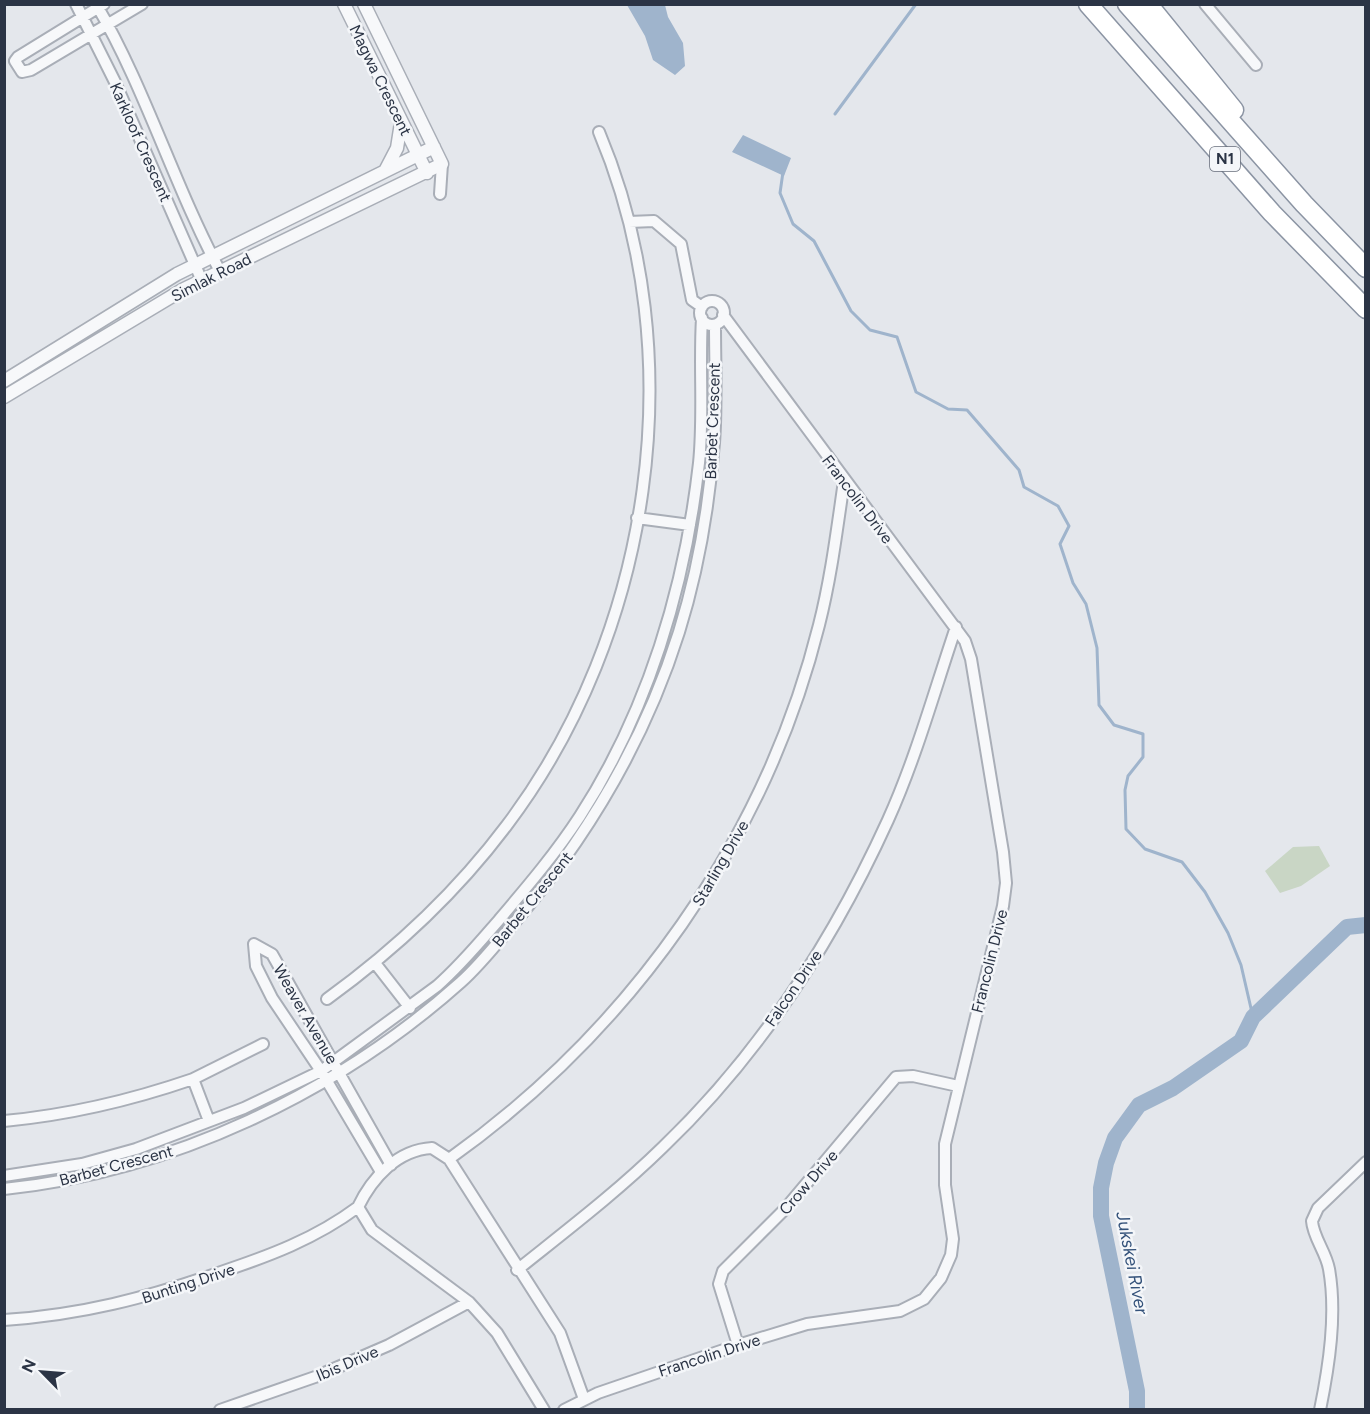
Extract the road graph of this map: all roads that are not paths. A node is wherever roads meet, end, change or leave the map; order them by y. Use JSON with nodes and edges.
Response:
{"nodes":[{"id":1,"x":76,"y":4,"type":"edge"},
{"id":2,"x":142,"y":4,"type":"edge"},
{"id":3,"x":344,"y":4,"type":"edge"},
{"id":4,"x":364,"y":4,"type":"edge"},
{"id":5,"x":1088,"y":4,"type":"edge"},
{"id":6,"x":1127,"y":4,"type":"edge"},
{"id":7,"x":1148,"y":4,"type":"edge"},
{"id":8,"x":1205,"y":4,"type":"edge"},
{"id":9,"x":99,"y":6,"type":"edge"},
{"id":10,"x":83,"y":18,"type":"junction"},
{"id":11,"x":108,"y":25,"type":"junction"},
{"id":12,"x":92,"y":35,"type":"junction"},
{"id":13,"x":1256,"y":65,"type":"dead end"},
{"id":14,"x":401,"y":120,"type":"junction"},
{"id":15,"x":599,"y":132,"type":"dead end"},
{"id":16,"x":434,"y":147,"type":"junction"},
{"id":17,"x":418,"y":155,"type":"junction"},
{"id":18,"x":442,"y":164,"type":"junction"},
{"id":19,"x":384,"y":172,"type":"junction"},
{"id":20,"x":427,"y":172,"type":"junction"},
{"id":21,"x":1304,"y":204,"type":"junction"},
{"id":22,"x":629,"y":222,"type":"junction"},
{"id":23,"x":212,"y":257,"type":"junction"},
{"id":24,"x":195,"y":266,"type":"junction"},
{"id":25,"x":1365,"y":267,"type":"edge"},
{"id":26,"x":220,"y":273,"type":"junction"},
{"id":27,"x":202,"y":281,"type":"junction"},
{"id":28,"x":1365,"y":309,"type":"edge"},
{"id":29,"x":702,"y":313,"type":"junction"},
{"id":30,"x":723,"y":315,"type":"junction"},
{"id":31,"x":715,"y":325,"type":"junction"},
{"id":32,"x":4,"y":381,"type":"edge"},
{"id":33,"x":4,"y":397,"type":"edge"},
{"id":34,"x":844,"y":481,"type":"junction"},
{"id":35,"x":637,"y":518,"type":"junction"},
{"id":36,"x":690,"y":525,"type":"junction"},
{"id":37,"x":684,"y":554,"type":"junction"},
{"id":38,"x":698,"y":557,"type":"junction"},
{"id":39,"x":956,"y":627,"type":"junction"},
{"id":40,"x":645,"y":684,"type":"junction"},
{"id":41,"x":658,"y":691,"type":"junction"},
{"id":42,"x":604,"y":772,"type":"junction"},
{"id":43,"x":616,"y":782,"type":"junction"},
{"id":44,"x":535,"y":878,"type":"junction"},
{"id":45,"x":546,"y":885,"type":"junction"},
{"id":46,"x":375,"y":963,"type":"junction"},
{"id":47,"x":454,"y":971,"type":"junction"},
{"id":48,"x":463,"y":981,"type":"junction"},
{"id":49,"x":327,"y":999,"type":"dead end"},
{"id":50,"x":410,"y":1008,"type":"junction"},
{"id":51,"x":263,"y":1044,"type":"dead end"},
{"id":52,"x":333,"y":1062,"type":"junction"},
{"id":53,"x":339,"y":1074,"type":"junction"},
{"id":54,"x":323,"y":1076,"type":"junction"},
{"id":55,"x":193,"y":1079,"type":"junction"},
{"id":56,"x":958,"y":1086,"type":"junction"},
{"id":57,"x":4,"y":1121,"type":"edge"},
{"id":58,"x":209,"y":1121,"type":"junction"},
{"id":59,"x":160,"y":1141,"type":"junction"},
{"id":60,"x":165,"y":1153,"type":"junction"},
{"id":61,"x":449,"y":1159,"type":"junction"},
{"id":62,"x":1365,"y":1162,"type":"edge"},
{"id":63,"x":391,"y":1165,"type":"junction"},
{"id":64,"x":30,"y":1172,"type":"junction"},
{"id":65,"x":381,"y":1172,"type":"junction"},
{"id":66,"x":4,"y":1176,"type":"edge"},
{"id":67,"x":31,"y":1186,"type":"junction"},
{"id":68,"x":4,"y":1189,"type":"edge"},
{"id":69,"x":358,"y":1207,"type":"junction"},
{"id":70,"x":517,"y":1270,"type":"junction"},
{"id":71,"x":469,"y":1302,"type":"junction"},
{"id":72,"x":4,"y":1320,"type":"edge"},
{"id":73,"x":738,"y":1345,"type":"junction"},
{"id":74,"x":584,"y":1399,"type":"junction"},
{"id":75,"x":220,"y":1410,"type":"edge"},
{"id":76,"x":544,"y":1410,"type":"edge"},
{"id":77,"x":564,"y":1410,"type":"edge"},
{"id":78,"x":1320,"y":1410,"type":"edge"}],
"edges":[{"from":1,"to":10,"type":"street","name":"Karkloof Crescent"},
{"from":2,"to":11,"type":"street"},
{"from":3,"to":14,"type":"street","name":"Magwa Crescent"},
{"from":4,"to":16,"type":"street","name":"Magwa Crescent"},
{"from":5,"to":28,"type":"highway","number":"N1"},
{"from":6,"to":21,"type":"highway","number":"N1"},
{"from":7,"to":21,"type":"highway"},
{"from":8,"to":13,"type":"street"},
{"from":9,"to":10,"type":"street"},
{"from":9,"to":11,"type":"street","name":"Karkloof Crescent"},
{"from":10,"to":12,"type":"street","name":"Karkloof Crescent"},
{"from":10,"to":12,"type":"street"},
{"from":11,"to":12,"type":"street"},
{"from":11,"to":23,"type":"street","name":"Karkloof Crescent"},
{"from":12,"to":24,"type":"street","name":"Karkloof Crescent"},
{"from":14,"to":17,"type":"street","name":"Magwa Crescent"},
{"from":14,"to":19,"type":"street"},
{"from":15,"to":22,"type":"street"},
{"from":16,"to":17,"type":"street","name":"Simlak Road"},
{"from":16,"to":18,"type":"street","name":"Magwa Crescent"},
{"from":17,"to":19,"type":"street","name":"Simlak Road"},
{"from":17,"to":20,"type":"street","name":"Magwa Crescent"},
{"from":18,"to":20,"type":"street","name":"Simlak Road"},
{"from":18,"to":20,"type":"street"},
{"from":19,"to":23,"type":"street","name":"Simlak Road"},
{"from":20,"to":26,"type":"street","name":"Simlak Road"},
{"from":21,"to":25,"type":"highway","number":"N1"},
{"from":22,"to":29,"type":"street"},
{"from":22,"to":35,"type":"street"},
{"from":23,"to":24,"type":"street","name":"Simlak Road"},
{"from":23,"to":26,"type":"street","name":"Karkloof Crescent"},
{"from":24,"to":27,"type":"street","name":"Karkloof Crescent"},
{"from":24,"to":32,"type":"street","name":"Simlak Road"},
{"from":26,"to":27,"type":"street","name":"Simlak Road"},
{"from":27,"to":33,"type":"street","name":"Simlak Road"},
{"from":29,"to":30,"type":"street"},
{"from":29,"to":31,"type":"street"},
{"from":29,"to":36,"type":"street","name":"Barbet Crescent"},
{"from":30,"to":31,"type":"street"},
{"from":30,"to":34,"type":"street","name":"Francolin Drive"},
{"from":31,"to":38,"type":"street","name":"Barbet Crescent"},
{"from":34,"to":39,"type":"street","name":"Francolin Drive"},
{"from":34,"to":61,"type":"street","name":"Starling Drive"},
{"from":35,"to":36,"type":"street"},
{"from":35,"to":46,"type":"street"},
{"from":36,"to":37,"type":"street","name":"Barbet Crescent"},
{"from":37,"to":38,"type":"street"},
{"from":37,"to":40,"type":"street","name":"Barbet Crescent"},
{"from":38,"to":41,"type":"street","name":"Barbet Crescent"},
{"from":39,"to":56,"type":"street","name":"Francolin Drive"},
{"from":39,"to":70,"type":"street","name":"Falcon Drive"},
{"from":40,"to":41,"type":"street"},
{"from":40,"to":42,"type":"street","name":"Barbet Crescent"},
{"from":41,"to":43,"type":"street","name":"Barbet Crescent"},
{"from":42,"to":43,"type":"street"},
{"from":42,"to":44,"type":"street","name":"Barbet Crescent"},
{"from":43,"to":45,"type":"street","name":"Barbet Crescent"},
{"from":44,"to":45,"type":"street"},
{"from":44,"to":47,"type":"street","name":"Barbet Crescent"},
{"from":45,"to":48,"type":"street","name":"Barbet Crescent"},
{"from":46,"to":49,"type":"street"},
{"from":46,"to":50,"type":"street"},
{"from":47,"to":48,"type":"street"},
{"from":47,"to":50,"type":"street","name":"Barbet Crescent"},
{"from":48,"to":53,"type":"street","name":"Barbet Crescent"},
{"from":50,"to":52,"type":"street","name":"Barbet Crescent"},
{"from":51,"to":55,"type":"street"},
{"from":52,"to":53,"type":"street","name":"Weaver Avenue"},
{"from":52,"to":54,"type":"street","name":"Barbet Crescent"},
{"from":52,"to":54,"type":"street","name":"Weaver Avenue"},
{"from":53,"to":54,"type":"street","name":"Barbet Crescent"},
{"from":53,"to":63,"type":"street","name":"Weaver Avenue"},
{"from":54,"to":58,"type":"street","name":"Barbet Crescent"},
{"from":54,"to":60,"type":"street","name":"Barbet Crescent"},
{"from":54,"to":65,"type":"street","name":"Weaver Avenue"},
{"from":55,"to":57,"type":"street"},
{"from":55,"to":58,"type":"street"},
{"from":56,"to":73,"type":"street","name":"Crow Drive"},
{"from":56,"to":73,"type":"street","name":"Francolin Drive"},
{"from":58,"to":59,"type":"street","name":"Barbet Crescent"},
{"from":59,"to":60,"type":"street"},
{"from":59,"to":64,"type":"street","name":"Barbet Crescent"},
{"from":60,"to":67,"type":"street","name":"Barbet Crescent"},
{"from":61,"to":63,"type":"street"},
{"from":61,"to":70,"type":"street"},
{"from":62,"to":78,"type":"street"},
{"from":63,"to":65,"type":"street"},
{"from":64,"to":66,"type":"street","name":"Barbet Crescent"},
{"from":64,"to":67,"type":"street"},
{"from":65,"to":69,"type":"street"},
{"from":67,"to":68,"type":"street","name":"Barbet Crescent"},
{"from":69,"to":71,"type":"street"},
{"from":69,"to":72,"type":"street","name":"Bunting Drive"},
{"from":70,"to":74,"type":"street"},
{"from":71,"to":75,"type":"street","name":"Ibis Drive"},
{"from":71,"to":76,"type":"street"},
{"from":73,"to":74,"type":"street","name":"Francolin Drive"},
{"from":74,"to":77,"type":"street","name":"Francolin Drive"}]}
